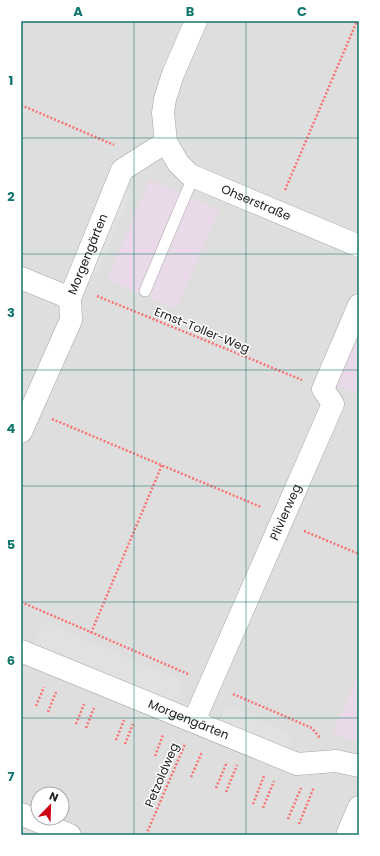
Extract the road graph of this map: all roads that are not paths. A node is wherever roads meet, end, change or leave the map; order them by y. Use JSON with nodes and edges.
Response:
{"nodes":[{"id":1,"x":196,"y":21,"type":"edge"},
{"id":2,"x":166,"y":142,"type":"junction"},
{"id":3,"x":193,"y":177,"type":"junction"},
{"id":4,"x":359,"y":246,"type":"edge"},
{"id":5,"x":21,"y":278,"type":"edge"},
{"id":6,"x":144,"y":291,"type":"dead end"},
{"id":7,"x":72,"y":293,"type":"junction"},
{"id":8,"x":359,"y":305,"type":"edge"},
{"id":9,"x":21,"y":432,"type":"edge"},
{"id":10,"x":21,"y":652,"type":"edge"},
{"id":11,"x":194,"y":721,"type":"junction"},
{"id":12,"x":341,"y":763,"type":"edge"},
{"id":13,"x":359,"y":807,"type":"edge"},
{"id":14,"x":21,"y":814,"type":"edge"},
{"id":15,"x":70,"y":835,"type":"edge"},
{"id":16,"x":347,"y":835,"type":"edge"}],
"edges":[{"from":1,"to":2,"type":"street","name":"Ohserstraße"},
{"from":2,"to":3,"type":"street","name":"Ohserstraße"},
{"from":2,"to":7,"type":"street","name":"Morgengärten"},
{"from":3,"to":4,"type":"street","name":"Ohserstraße"},
{"from":3,"to":6,"type":"lane"},
{"from":5,"to":7,"type":"street"},
{"from":7,"to":9,"type":"street","name":"Morgengärten"},
{"from":8,"to":11,"type":"street","name":"Plivierweg"},
{"from":10,"to":11,"type":"street","name":"Morgengärten"},
{"from":11,"to":12,"type":"street","name":"Morgengärten"},
{"from":13,"to":16,"type":"street"},
{"from":14,"to":15,"type":"street"}]}
